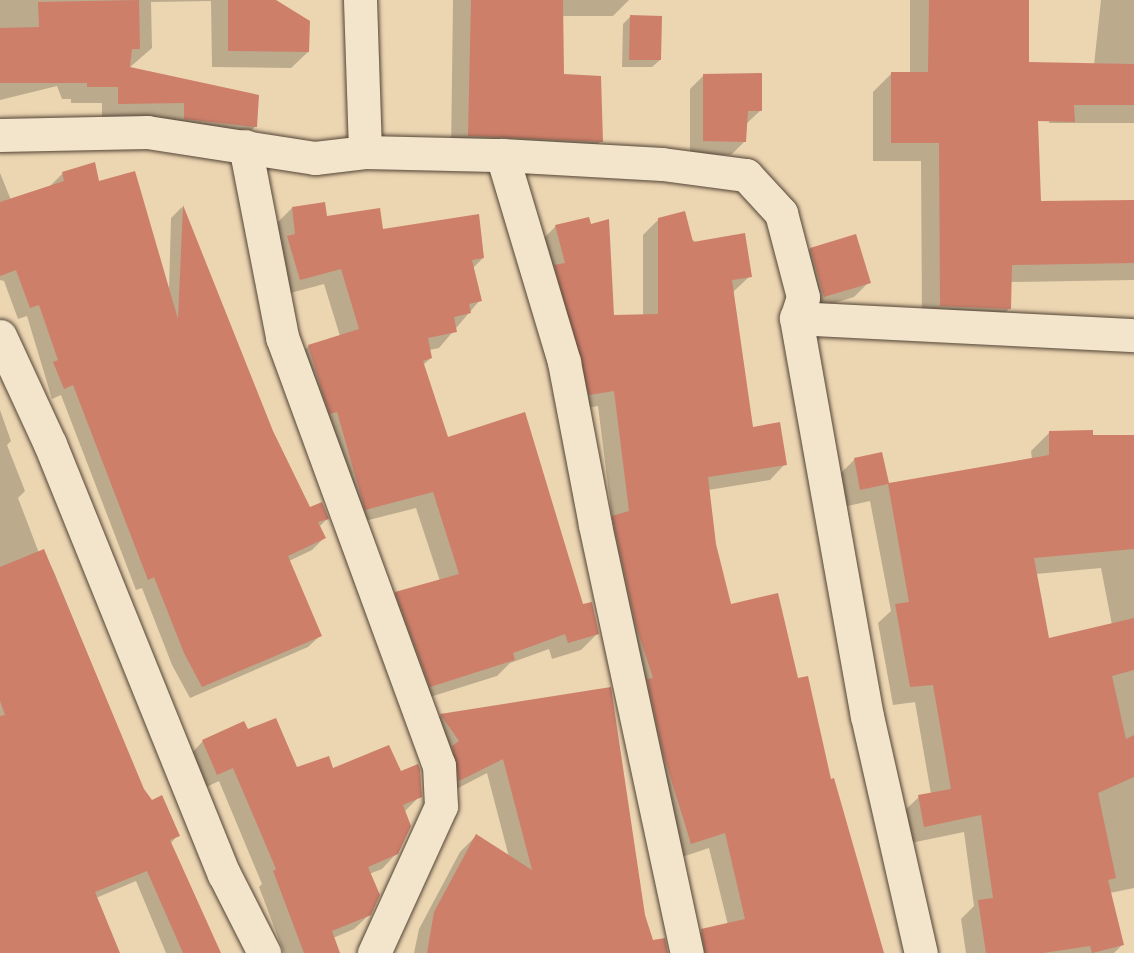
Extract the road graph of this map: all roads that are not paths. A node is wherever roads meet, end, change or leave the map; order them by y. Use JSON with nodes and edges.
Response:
{"nodes":[{"id":1,"x":360,"y":0,"type":"edge"},
{"id":2,"x":0,"y":135,"type":"edge"},
{"id":3,"x":246,"y":146,"type":"junction"},
{"id":4,"x":365,"y":152,"type":"junction"},
{"id":5,"x":502,"y":155,"type":"junction"},
{"id":6,"x":796,"y":318,"type":"junction"},
{"id":7,"x":1134,"y":335,"type":"edge"},
{"id":8,"x":0,"y":336,"type":"edge"},
{"id":9,"x":264,"y":953,"type":"edge"},
{"id":10,"x":374,"y":953,"type":"edge"},
{"id":11,"x":687,"y":953,"type":"edge"},
{"id":12,"x":921,"y":953,"type":"edge"}],
"edges":[{"from":1,"to":4,"type":"street"},
{"from":2,"to":3,"type":"street"},
{"from":3,"to":4,"type":"street"},
{"from":3,"to":10,"type":"street"},
{"from":4,"to":5,"type":"street"},
{"from":5,"to":6,"type":"street"},
{"from":5,"to":11,"type":"street"},
{"from":6,"to":7,"type":"street"},
{"from":6,"to":12,"type":"street"},
{"from":8,"to":9,"type":"street"}]}
